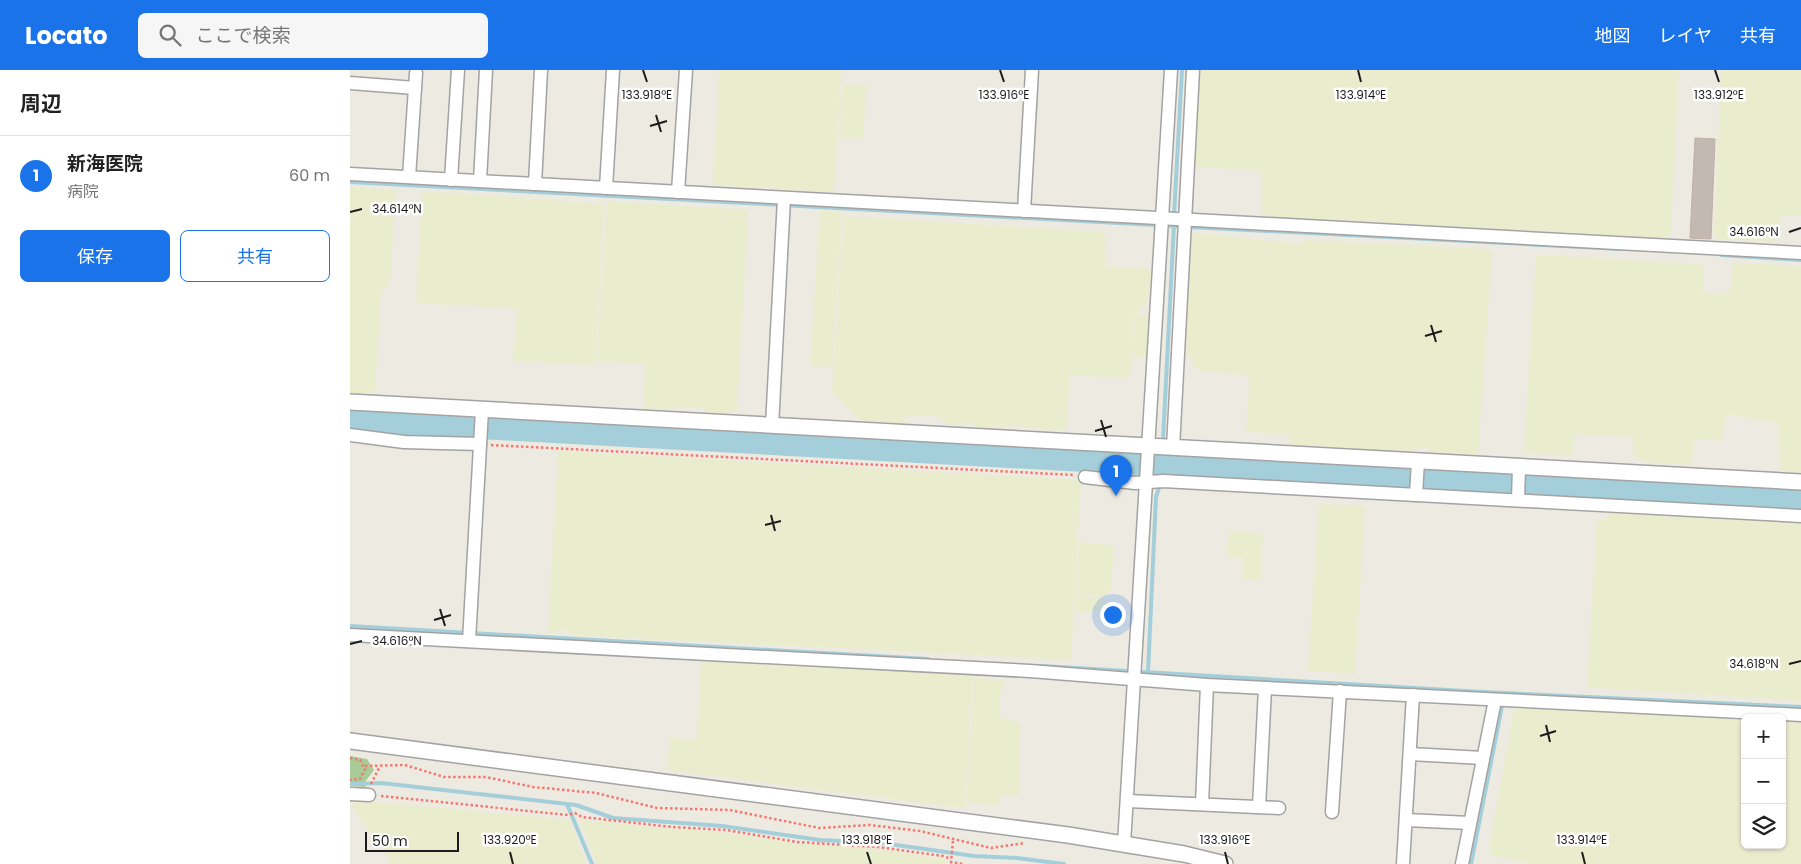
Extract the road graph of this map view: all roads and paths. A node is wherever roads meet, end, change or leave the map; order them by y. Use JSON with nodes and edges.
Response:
{"nodes":[{"id":1,"x":458,"y":70,"type":"edge"},
{"id":2,"x":486,"y":70,"type":"edge"},
{"id":3,"x":541,"y":70,"type":"edge"},
{"id":4,"x":612,"y":70,"type":"edge"},
{"id":5,"x":686,"y":70,"type":"edge"},
{"id":6,"x":1032,"y":70,"type":"edge"},
{"id":7,"x":1170,"y":70,"type":"edge"},
{"id":8,"x":1193,"y":70,"type":"edge"},
{"id":9,"x":416,"y":73,"type":"dead end"},
{"id":10,"x":350,"y":83,"type":"edge"},
{"id":11,"x":415,"y":88,"type":"junction"},
{"id":12,"x":350,"y":174,"type":"edge"},
{"id":13,"x":409,"y":177,"type":"junction"},
{"id":14,"x":451,"y":180,"type":"junction"},
{"id":15,"x":480,"y":181,"type":"junction"},
{"id":16,"x":536,"y":184,"type":"junction"},
{"id":17,"x":606,"y":188,"type":"junction"},
{"id":18,"x":678,"y":192,"type":"junction"},
{"id":19,"x":784,"y":203,"type":"junction"},
{"id":20,"x":1024,"y":211,"type":"junction"},
{"id":21,"x":1177,"y":222,"type":"junction"},
{"id":22,"x":1801,"y":252,"type":"edge"},
{"id":23,"x":350,"y":402,"type":"edge"},
{"id":24,"x":772,"y":426,"type":"junction"},
{"id":25,"x":481,"y":428,"type":"junction"},
{"id":26,"x":350,"y":435,"type":"edge"},
{"id":27,"x":1173,"y":448,"type":"junction"},
{"id":28,"x":1149,"y":451,"type":"junction"},
{"id":29,"x":1418,"y":466,"type":"junction"},
{"id":30,"x":1519,"y":472,"type":"junction"},
{"id":31,"x":1085,"y":476,"type":"joint"},
{"id":32,"x":1148,"y":480,"type":"junction"},
{"id":33,"x":1801,"y":482,"type":"edge"},
{"id":34,"x":1416,"y":492,"type":"junction"},
{"id":35,"x":1518,"y":498,"type":"junction"},
{"id":36,"x":1801,"y":516,"type":"edge"},
{"id":37,"x":350,"y":635,"type":"edge"},
{"id":38,"x":469,"y":635,"type":"junction"},
{"id":39,"x":1136,"y":673,"type":"junction"},
{"id":40,"x":1207,"y":686,"type":"junction"},
{"id":41,"x":1265,"y":688,"type":"junction"},
{"id":42,"x":1340,"y":691,"type":"junction"},
{"id":43,"x":1413,"y":695,"type":"junction"},
{"id":44,"x":1500,"y":700,"type":"junction"},
{"id":45,"x":1801,"y":715,"type":"edge"},
{"id":46,"x":350,"y":741,"type":"edge"},
{"id":47,"x":1410,"y":754,"type":"junction"},
{"id":48,"x":350,"y":758,"type":"edge"},
{"id":49,"x":1483,"y":758,"type":"junction"},
{"id":50,"x":365,"y":766,"type":"junction"},
{"id":51,"x":380,"y":766,"type":"junction"},
{"id":52,"x":350,"y":780,"type":"edge"},
{"id":53,"x":373,"y":780,"type":"dead end"},
{"id":54,"x":350,"y":794,"type":"edge"},
{"id":55,"x":369,"y":795,"type":"joint"},
{"id":56,"x":1128,"y":801,"type":"junction"},
{"id":57,"x":1202,"y":804,"type":"junction"},
{"id":58,"x":1259,"y":807,"type":"junction"},
{"id":59,"x":1279,"y":808,"type":"dead end"},
{"id":60,"x":1332,"y":812,"type":"dead end"},
{"id":61,"x":1406,"y":820,"type":"junction"},
{"id":62,"x":1470,"y":824,"type":"junction"},
{"id":63,"x":953,"y":840,"type":"junction"},
{"id":64,"x":1026,"y":842,"type":"dead end"},
{"id":65,"x":1124,"y":844,"type":"junction"},
{"id":66,"x":951,"y":858,"type":"junction"},
{"id":67,"x":963,"y":864,"type":"edge"},
{"id":68,"x":1225,"y":864,"type":"edge"},
{"id":69,"x":1403,"y":864,"type":"edge"},
{"id":70,"x":1462,"y":864,"type":"edge"}],
"edges":[{"from":1,"to":14,"type":"street"},
{"from":2,"to":15,"type":"street"},
{"from":3,"to":16,"type":"street"},
{"from":4,"to":17,"type":"street"},
{"from":5,"to":18,"type":"street"},
{"from":6,"to":20,"type":"street"},
{"from":7,"to":21,"type":"street"},
{"from":8,"to":21,"type":"street"},
{"from":9,"to":11,"type":"street"},
{"from":10,"to":11,"type":"street"},
{"from":11,"to":13,"type":"street"},
{"from":12,"to":13,"type":"street"},
{"from":13,"to":14,"type":"street"},
{"from":14,"to":15,"type":"street"},
{"from":15,"to":16,"type":"street"},
{"from":16,"to":17,"type":"street"},
{"from":17,"to":18,"type":"street"},
{"from":18,"to":19,"type":"street"},
{"from":19,"to":20,"type":"street"},
{"from":19,"to":24,"type":"street"},
{"from":20,"to":21,"type":"street"},
{"from":21,"to":22,"type":"street"},
{"from":21,"to":27,"type":"street"},
{"from":21,"to":28,"type":"street"},
{"from":23,"to":25,"type":"street"},
{"from":24,"to":25,"type":"street"},
{"from":24,"to":28,"type":"street"},
{"from":25,"to":26,"type":"street"},
{"from":25,"to":31,"type":"path"},
{"from":25,"to":38,"type":"street"},
{"from":27,"to":28,"type":"street"},
{"from":27,"to":29,"type":"street"},
{"from":28,"to":32,"type":"street"},
{"from":29,"to":30,"type":"street"},
{"from":29,"to":34,"type":"street"},
{"from":30,"to":33,"type":"street"},
{"from":30,"to":35,"type":"street"},
{"from":31,"to":32,"type":"street"},
{"from":32,"to":34,"type":"street"},
{"from":32,"to":39,"type":"street"},
{"from":34,"to":35,"type":"street"},
{"from":35,"to":36,"type":"street"},
{"from":37,"to":38,"type":"street"},
{"from":38,"to":39,"type":"street"},
{"from":39,"to":40,"type":"street"},
{"from":39,"to":56,"type":"street"},
{"from":40,"to":41,"type":"street"},
{"from":40,"to":57,"type":"street"},
{"from":41,"to":42,"type":"street"},
{"from":41,"to":58,"type":"street"},
{"from":42,"to":43,"type":"street"},
{"from":42,"to":60,"type":"street"},
{"from":43,"to":44,"type":"street"},
{"from":43,"to":47,"type":"street"},
{"from":44,"to":45,"type":"street"},
{"from":44,"to":49,"type":"street"},
{"from":46,"to":65,"type":"street"},
{"from":47,"to":49,"type":"street"},
{"from":47,"to":61,"type":"street"},
{"from":48,"to":50,"type":"path"},
{"from":49,"to":62,"type":"street"},
{"from":50,"to":51,"type":"path"},
{"from":50,"to":52,"type":"path"},
{"from":51,"to":53,"type":"path"},
{"from":51,"to":63,"type":"path"},
{"from":54,"to":55,"type":"street"},
{"from":55,"to":66,"type":"path"},
{"from":56,"to":57,"type":"street"},
{"from":56,"to":65,"type":"street"},
{"from":57,"to":58,"type":"street"},
{"from":58,"to":59,"type":"street"},
{"from":61,"to":62,"type":"street"},
{"from":61,"to":69,"type":"street"},
{"from":62,"to":70,"type":"street"},
{"from":63,"to":64,"type":"path"},
{"from":63,"to":66,"type":"path"},
{"from":65,"to":68,"type":"street"},
{"from":66,"to":67,"type":"path"}]}
